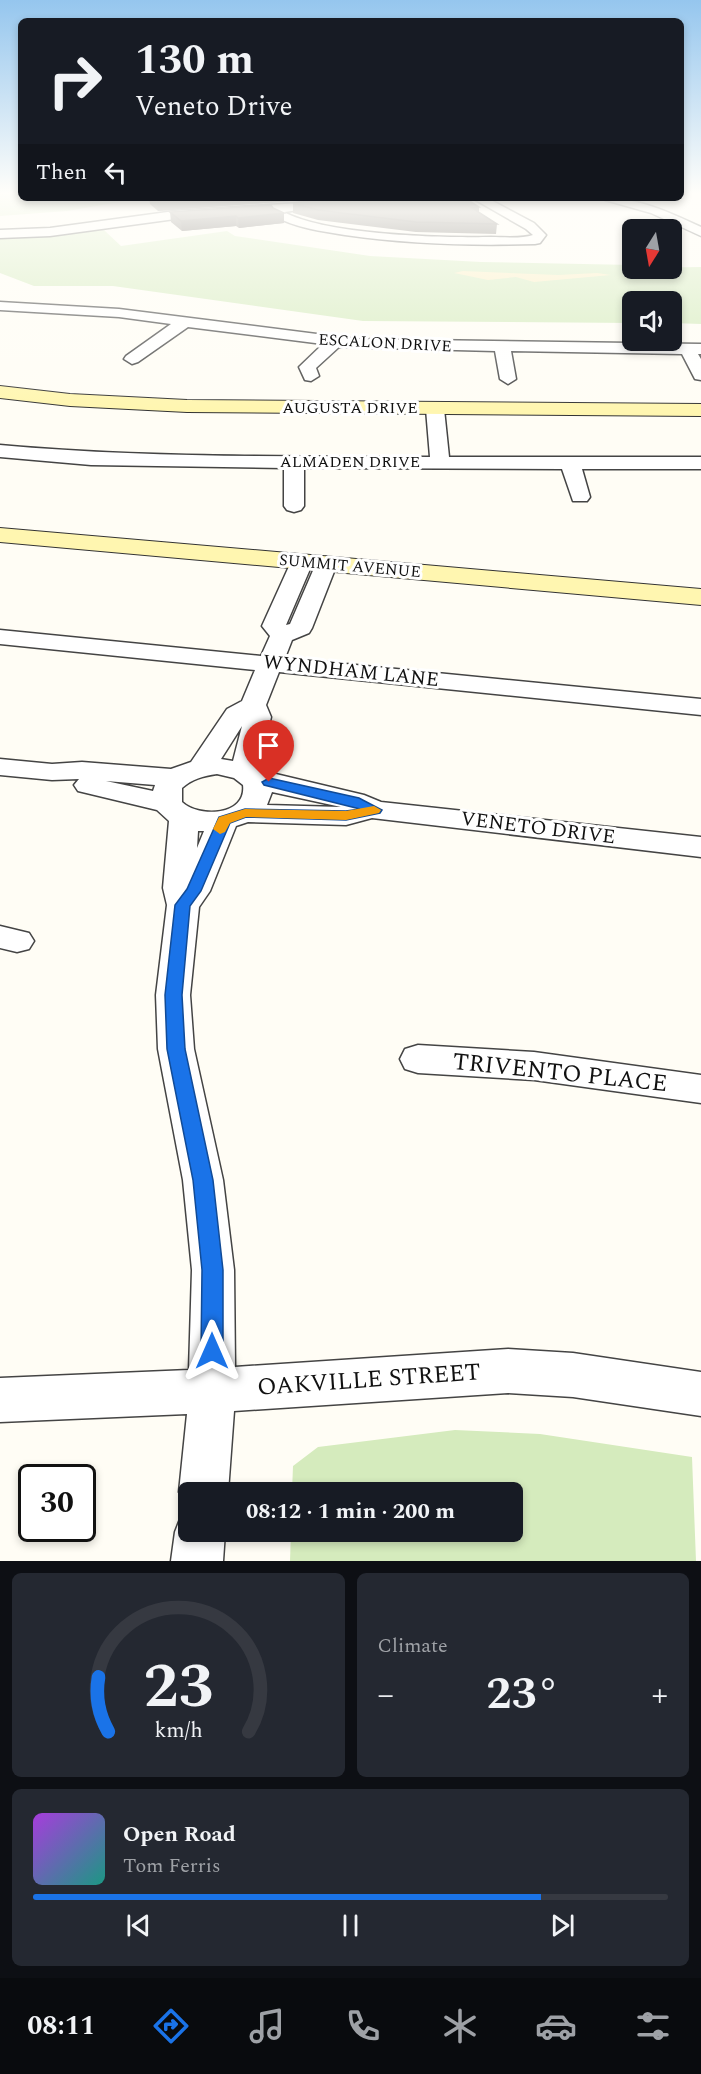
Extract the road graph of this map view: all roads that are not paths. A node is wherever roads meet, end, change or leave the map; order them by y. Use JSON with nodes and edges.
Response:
{"nodes":[{"id":1,"x":0,"y":306,"type":"edge"},
{"id":2,"x":32,"y":309,"type":"junction"},
{"id":3,"x":186,"y":321,"type":"junction"},
{"id":4,"x":8,"y":322,"type":"dead end"},
{"id":5,"x":334,"y":342,"type":"junction"},
{"id":6,"x":502,"y":347,"type":"junction"},
{"id":7,"x":694,"y":349,"type":"edge"},
{"id":8,"x":132,"y":359,"type":"dead end"},
{"id":9,"x":701,"y":375,"type":"edge"},
{"id":10,"x":311,"y":376,"type":"dead end"},
{"id":11,"x":508,"y":379,"type":"dead end"},
{"id":12,"x":0,"y":392,"type":"edge"},
{"id":13,"x":435,"y":409,"type":"junction"},
{"id":14,"x":701,"y":410,"type":"edge"},
{"id":15,"x":0,"y":451,"type":"edge"},
{"id":16,"x":294,"y":462,"type":"junction"},
{"id":17,"x":570,"y":462,"type":"junction"},
{"id":18,"x":440,"y":463,"type":"junction"},
{"id":19,"x":701,"y":463,"type":"edge"},
{"id":20,"x":580,"y":497,"type":"dead end"},
{"id":21,"x":294,"y":506,"type":"dead end"},
{"id":22,"x":0,"y":520,"type":"edge"},
{"id":23,"x":0,"y":535,"type":"edge"},
{"id":24,"x":314,"y":563,"type":"junction"},
{"id":25,"x":701,"y":580,"type":"edge"},
{"id":26,"x":701,"y":597,"type":"edge"},
{"id":27,"x":0,"y":637,"type":"edge"},
{"id":28,"x":270,"y":663,"type":"junction"},
{"id":29,"x":253,"y":705,"type":"junction"},
{"id":30,"x":701,"y":707,"type":"edge"},
{"id":31,"x":0,"y":767,"type":"edge"},
{"id":32,"x":249,"y":775,"type":"junction"},
{"id":33,"x":183,"y":791,"type":"junction"},
{"id":34,"x":375,"y":810,"type":"junction"},
{"id":35,"x":235,"y":817,"type":"junction"},
{"id":36,"x":701,"y":847,"type":"edge"},
{"id":37,"x":183,"y":905,"type":"junction"},
{"id":38,"x":418,"y":1059,"type":"dead end"},
{"id":39,"x":701,"y":1089,"type":"edge"},
{"id":40,"x":212,"y":1391,"type":"junction"},
{"id":41,"x":701,"y":1394,"type":"edge"},
{"id":42,"x":0,"y":1400,"type":"edge"},
{"id":43,"x":205,"y":1482,"type":"edge"},
{"id":44,"x":199,"y":1542,"type":"edge"},
{"id":45,"x":197,"y":1561,"type":"edge"}],
"edges":[{"from":1,"to":2,"type":"street","name":"ESCALON DRIVE"},
{"from":2,"to":3,"type":"street","name":"ESCALON DRIVE"},
{"from":2,"to":4,"type":"street"},
{"from":3,"to":5,"type":"street","name":"ESCALON DRIVE"},
{"from":3,"to":8,"type":"street"},
{"from":5,"to":6,"type":"street","name":"ESCALON DRIVE"},
{"from":5,"to":10,"type":"street"},
{"from":6,"to":7,"type":"street","name":"ESCALON DRIVE"},
{"from":6,"to":11,"type":"street"},
{"from":7,"to":9,"type":"street"},
{"from":12,"to":13,"type":"main road","name":"AUGUSTA DRIVE"},
{"from":13,"to":14,"type":"main road","name":"AUGUSTA DRIVE"},
{"from":13,"to":18,"type":"street"},
{"from":15,"to":16,"type":"street","name":"ALMADEN DRIVE"},
{"from":16,"to":18,"type":"street","name":"ALMADEN DRIVE"},
{"from":16,"to":21,"type":"street"},
{"from":17,"to":18,"type":"street","name":"ALMADEN DRIVE"},
{"from":17,"to":19,"type":"street","name":"ALMADEN DRIVE"},
{"from":17,"to":20,"type":"street"},
{"from":22,"to":25,"type":"main road","name":"SUMMIT AVENUE"},
{"from":23,"to":24,"type":"main road","name":"SUMMIT AVENUE"},
{"from":24,"to":26,"type":"main road","name":"SUMMIT AVENUE"},
{"from":24,"to":28,"type":"street"},
{"from":27,"to":28,"type":"street","name":"WYNDHAM LANE"},
{"from":28,"to":29,"type":"street"},
{"from":28,"to":30,"type":"street","name":"WYNDHAM LANE"},
{"from":29,"to":32,"type":"street"},
{"from":29,"to":33,"type":"street"},
{"from":31,"to":33,"type":"street"},
{"from":32,"to":33,"type":"street","name":"VENETO DRIVE"},
{"from":32,"to":34,"type":"street","name":"VENETO DRIVE"},
{"from":32,"to":35,"type":"street"},
{"from":33,"to":35,"type":"street","name":"VENETO DRIVE"},
{"from":33,"to":37,"type":"street"},
{"from":34,"to":35,"type":"street","name":"VENETO DRIVE"},
{"from":34,"to":36,"type":"street","name":"VENETO DRIVE"},
{"from":35,"to":37,"type":"street"},
{"from":37,"to":40,"type":"street"},
{"from":38,"to":39,"type":"street","name":"TRIVENTO PLACE"},
{"from":40,"to":41,"type":"street","name":"OAKVILLE STREET"},
{"from":40,"to":42,"type":"street","name":"OAKVILLE STREET"},
{"from":40,"to":43,"type":"street"},
{"from":44,"to":45,"type":"street"}]}
